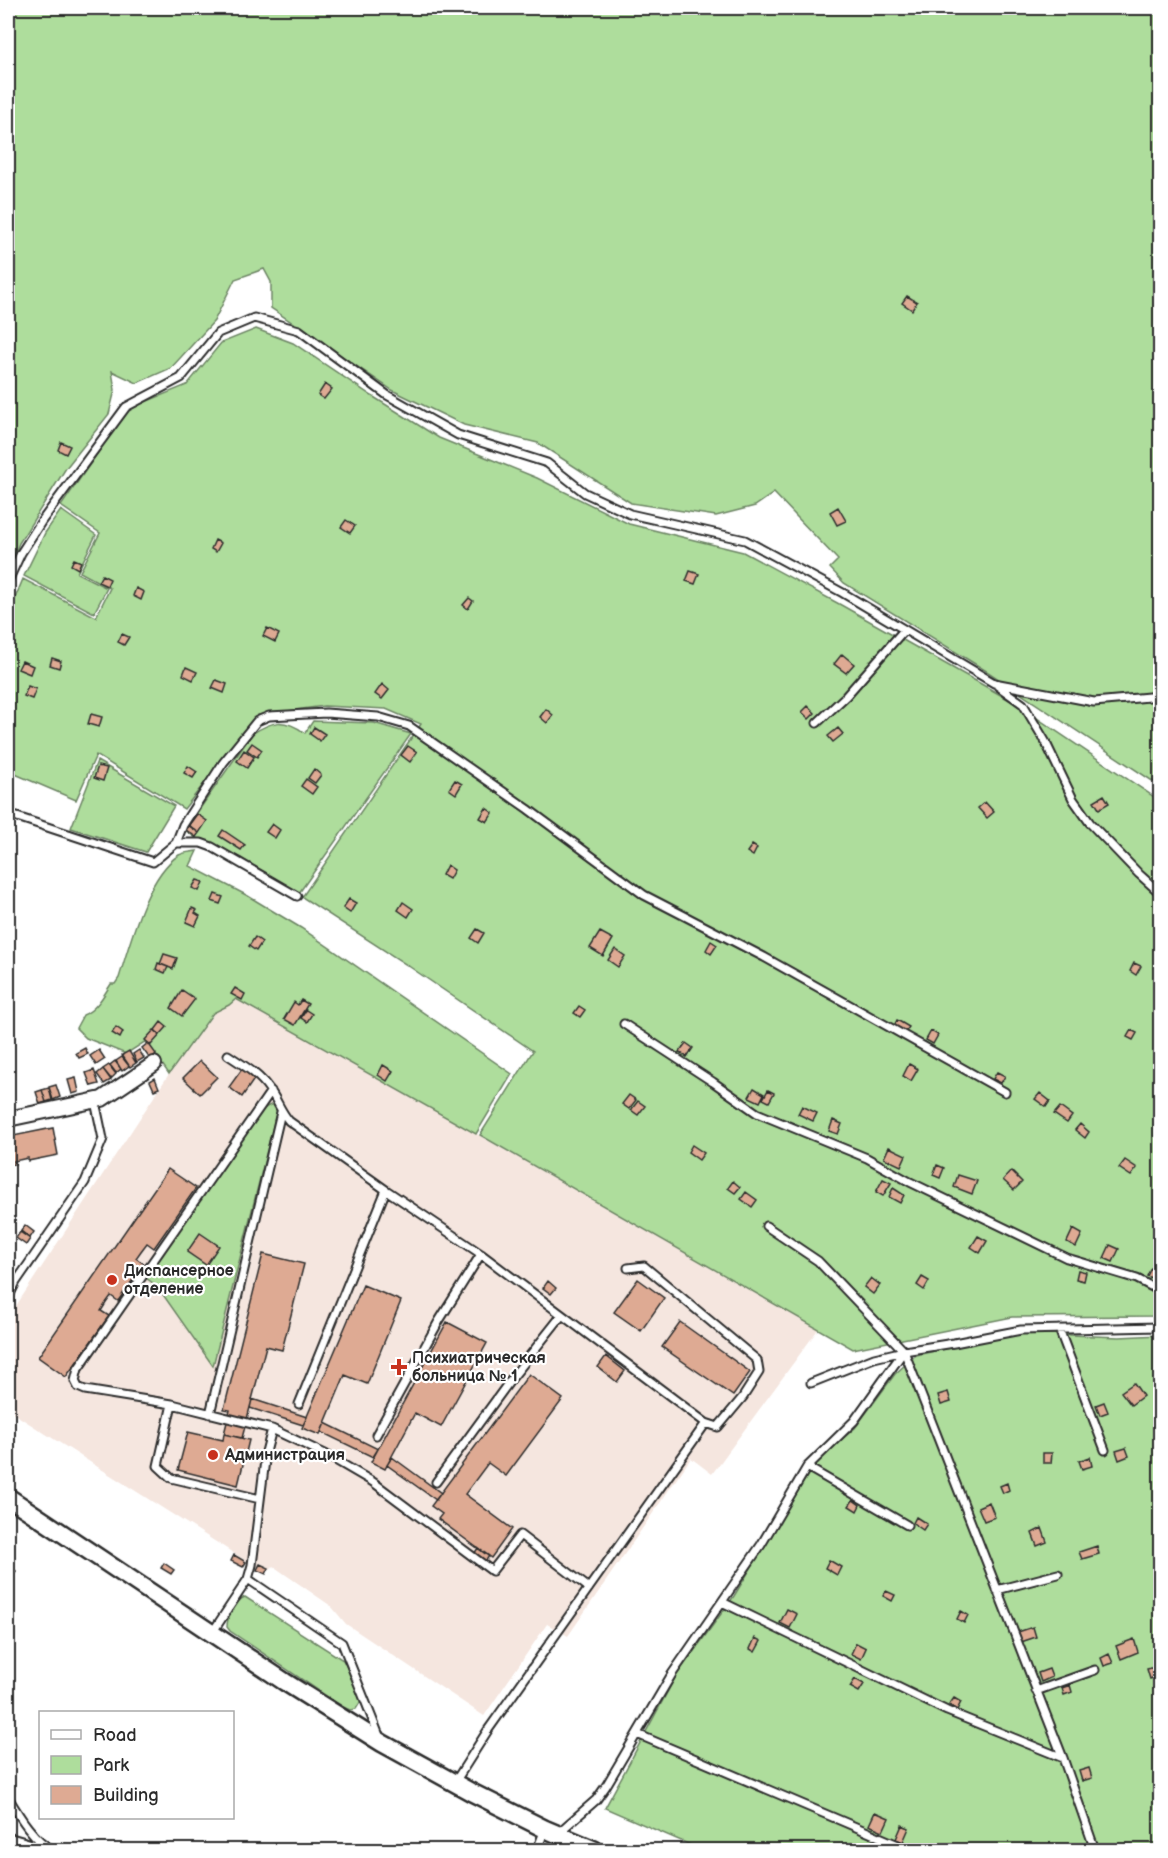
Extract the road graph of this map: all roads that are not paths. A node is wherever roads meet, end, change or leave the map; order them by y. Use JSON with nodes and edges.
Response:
{"nodes":[{"id":1,"x":8,"y":581,"type":"edge"},
{"id":2,"x":904,"y":630,"type":"junction"},
{"id":3,"x":994,"y":683,"type":"junction"},
{"id":4,"x":1161,"y":696,"type":"edge"},
{"id":5,"x":817,"y":723,"type":"dead end"},
{"id":6,"x":8,"y":814,"type":"edge"},
{"id":7,"x":177,"y":843,"type":"junction"},
{"id":8,"x":1161,"y":893,"type":"edge"},
{"id":9,"x":297,"y":896,"type":"dead end"},
{"id":10,"x":624,"y":1024,"type":"dead end"},
{"id":11,"x":228,"y":1055,"type":"dead end"},
{"id":12,"x":154,"y":1064,"type":"dead end"},
{"id":13,"x":271,"y":1091,"type":"junction"},
{"id":14,"x":1005,"y":1092,"type":"dead end"},
{"id":15,"x":95,"y":1101,"type":"junction"},
{"id":16,"x":281,"y":1112,"type":"junction"},
{"id":17,"x":8,"y":1119,"type":"edge"},
{"id":18,"x":386,"y":1190,"type":"junction"},
{"id":19,"x":766,"y":1226,"type":"dead end"},
{"id":20,"x":481,"y":1254,"type":"junction"},
{"id":21,"x":628,"y":1268,"type":"dead end"},
{"id":22,"x":1161,"y":1291,"type":"edge"},
{"id":23,"x":8,"y":1298,"type":"edge"},
{"id":24,"x":562,"y":1315,"type":"junction"},
{"id":25,"x":1161,"y":1327,"type":"edge"},
{"id":26,"x":1059,"y":1329,"type":"junction"},
{"id":27,"x":904,"y":1351,"type":"junction"},
{"id":28,"x":811,"y":1383,"type":"dead end"},
{"id":29,"x":172,"y":1404,"type":"junction"},
{"id":30,"x":299,"y":1404,"type":"dead end"},
{"id":31,"x":210,"y":1414,"type":"junction"},
{"id":32,"x":706,"y":1423,"type":"junction"},
{"id":33,"x":272,"y":1429,"type":"junction"},
{"id":34,"x":376,"y":1436,"type":"dead end"},
{"id":35,"x":1105,"y":1450,"type":"dead end"},
{"id":36,"x":807,"y":1467,"type":"junction"},
{"id":37,"x":436,"y":1482,"type":"dead end"},
{"id":38,"x":8,"y":1497,"type":"edge"},
{"id":39,"x":260,"y":1499,"type":"junction"},
{"id":40,"x":907,"y":1525,"type":"dead end"},
{"id":41,"x":1058,"y":1574,"type":"dead end"},
{"id":42,"x":248,"y":1578,"type":"junction"},
{"id":43,"x":590,"y":1588,"type":"junction"},
{"id":44,"x":997,"y":1590,"type":"junction"},
{"id":45,"x":722,"y":1602,"type":"junction"},
{"id":46,"x":212,"y":1633,"type":"junction"},
{"id":47,"x":1095,"y":1670,"type":"dead end"},
{"id":48,"x":1036,"y":1691,"type":"junction"},
{"id":49,"x":637,"y":1734,"type":"junction"},
{"id":50,"x":382,"y":1743,"type":"junction"},
{"id":51,"x":1063,"y":1758,"type":"junction"},
{"id":52,"x":454,"y":1783,"type":"junction"},
{"id":53,"x":8,"y":1797,"type":"edge"},
{"id":54,"x":551,"y":1831,"type":"junction"},
{"id":55,"x":8,"y":1837,"type":"edge"},
{"id":56,"x":51,"y":1849,"type":"edge"},
{"id":57,"x":537,"y":1851,"type":"edge"},
{"id":58,"x":595,"y":1851,"type":"edge"},
{"id":59,"x":910,"y":1851,"type":"edge"},
{"id":60,"x":1095,"y":1851,"type":"edge"}],
"edges":[{"from":1,"to":2,"type":"lane"},
{"from":2,"to":3,"type":"lane"},
{"from":2,"to":5,"type":"lane"},
{"from":3,"to":4,"type":"lane"},
{"from":3,"to":8,"type":"lane"},
{"from":6,"to":7,"type":"lane"},
{"from":7,"to":9,"type":"lane"},
{"from":7,"to":14,"type":"lane"},
{"from":10,"to":22,"type":"lane"},
{"from":11,"to":13,"type":"lane"},
{"from":12,"to":15,"type":"street"},
{"from":13,"to":16,"type":"lane"},
{"from":13,"to":29,"type":"lane"},
{"from":15,"to":17,"type":"street"},
{"from":15,"to":23,"type":"lane"},
{"from":16,"to":18,"type":"lane"},
{"from":16,"to":31,"type":"lane"},
{"from":18,"to":20,"type":"lane"},
{"from":18,"to":30,"type":"lane"},
{"from":19,"to":27,"type":"lane"},
{"from":20,"to":24,"type":"lane"},
{"from":20,"to":34,"type":"lane"},
{"from":21,"to":32,"type":"lane"},
{"from":24,"to":32,"type":"lane"},
{"from":24,"to":37,"type":"lane"},
{"from":25,"to":26,"type":"lane"},
{"from":26,"to":27,"type":"lane"},
{"from":26,"to":35,"type":"lane"},
{"from":27,"to":28,"type":"lane"},
{"from":27,"to":36,"type":"lane"},
{"from":27,"to":44,"type":"lane"},
{"from":29,"to":31,"type":"lane"},
{"from":29,"to":39,"type":"lane"},
{"from":31,"to":33,"type":"lane"},
{"from":32,"to":43,"type":"lane"},
{"from":33,"to":39,"type":"lane"},
{"from":33,"to":43,"type":"lane"},
{"from":36,"to":40,"type":"lane"},
{"from":36,"to":45,"type":"lane"},
{"from":38,"to":46,"type":"street"},
{"from":39,"to":42,"type":"lane"},
{"from":41,"to":44,"type":"lane"},
{"from":42,"to":46,"type":"lane"},
{"from":42,"to":50,"type":"lane"},
{"from":43,"to":52,"type":"lane"},
{"from":44,"to":48,"type":"lane"},
{"from":45,"to":49,"type":"lane"},
{"from":45,"to":51,"type":"lane"},
{"from":46,"to":50,"type":"street"},
{"from":47,"to":48,"type":"lane"},
{"from":48,"to":51,"type":"lane"},
{"from":49,"to":54,"type":"lane"},
{"from":49,"to":59,"type":"lane"},
{"from":50,"to":52,"type":"street"},
{"from":51,"to":60,"type":"lane"},
{"from":52,"to":54,"type":"street"},
{"from":53,"to":56,"type":"lane"},
{"from":54,"to":57,"type":"lane"},
{"from":54,"to":58,"type":"street"},
{"from":55,"to":56,"type":"lane"}]}
